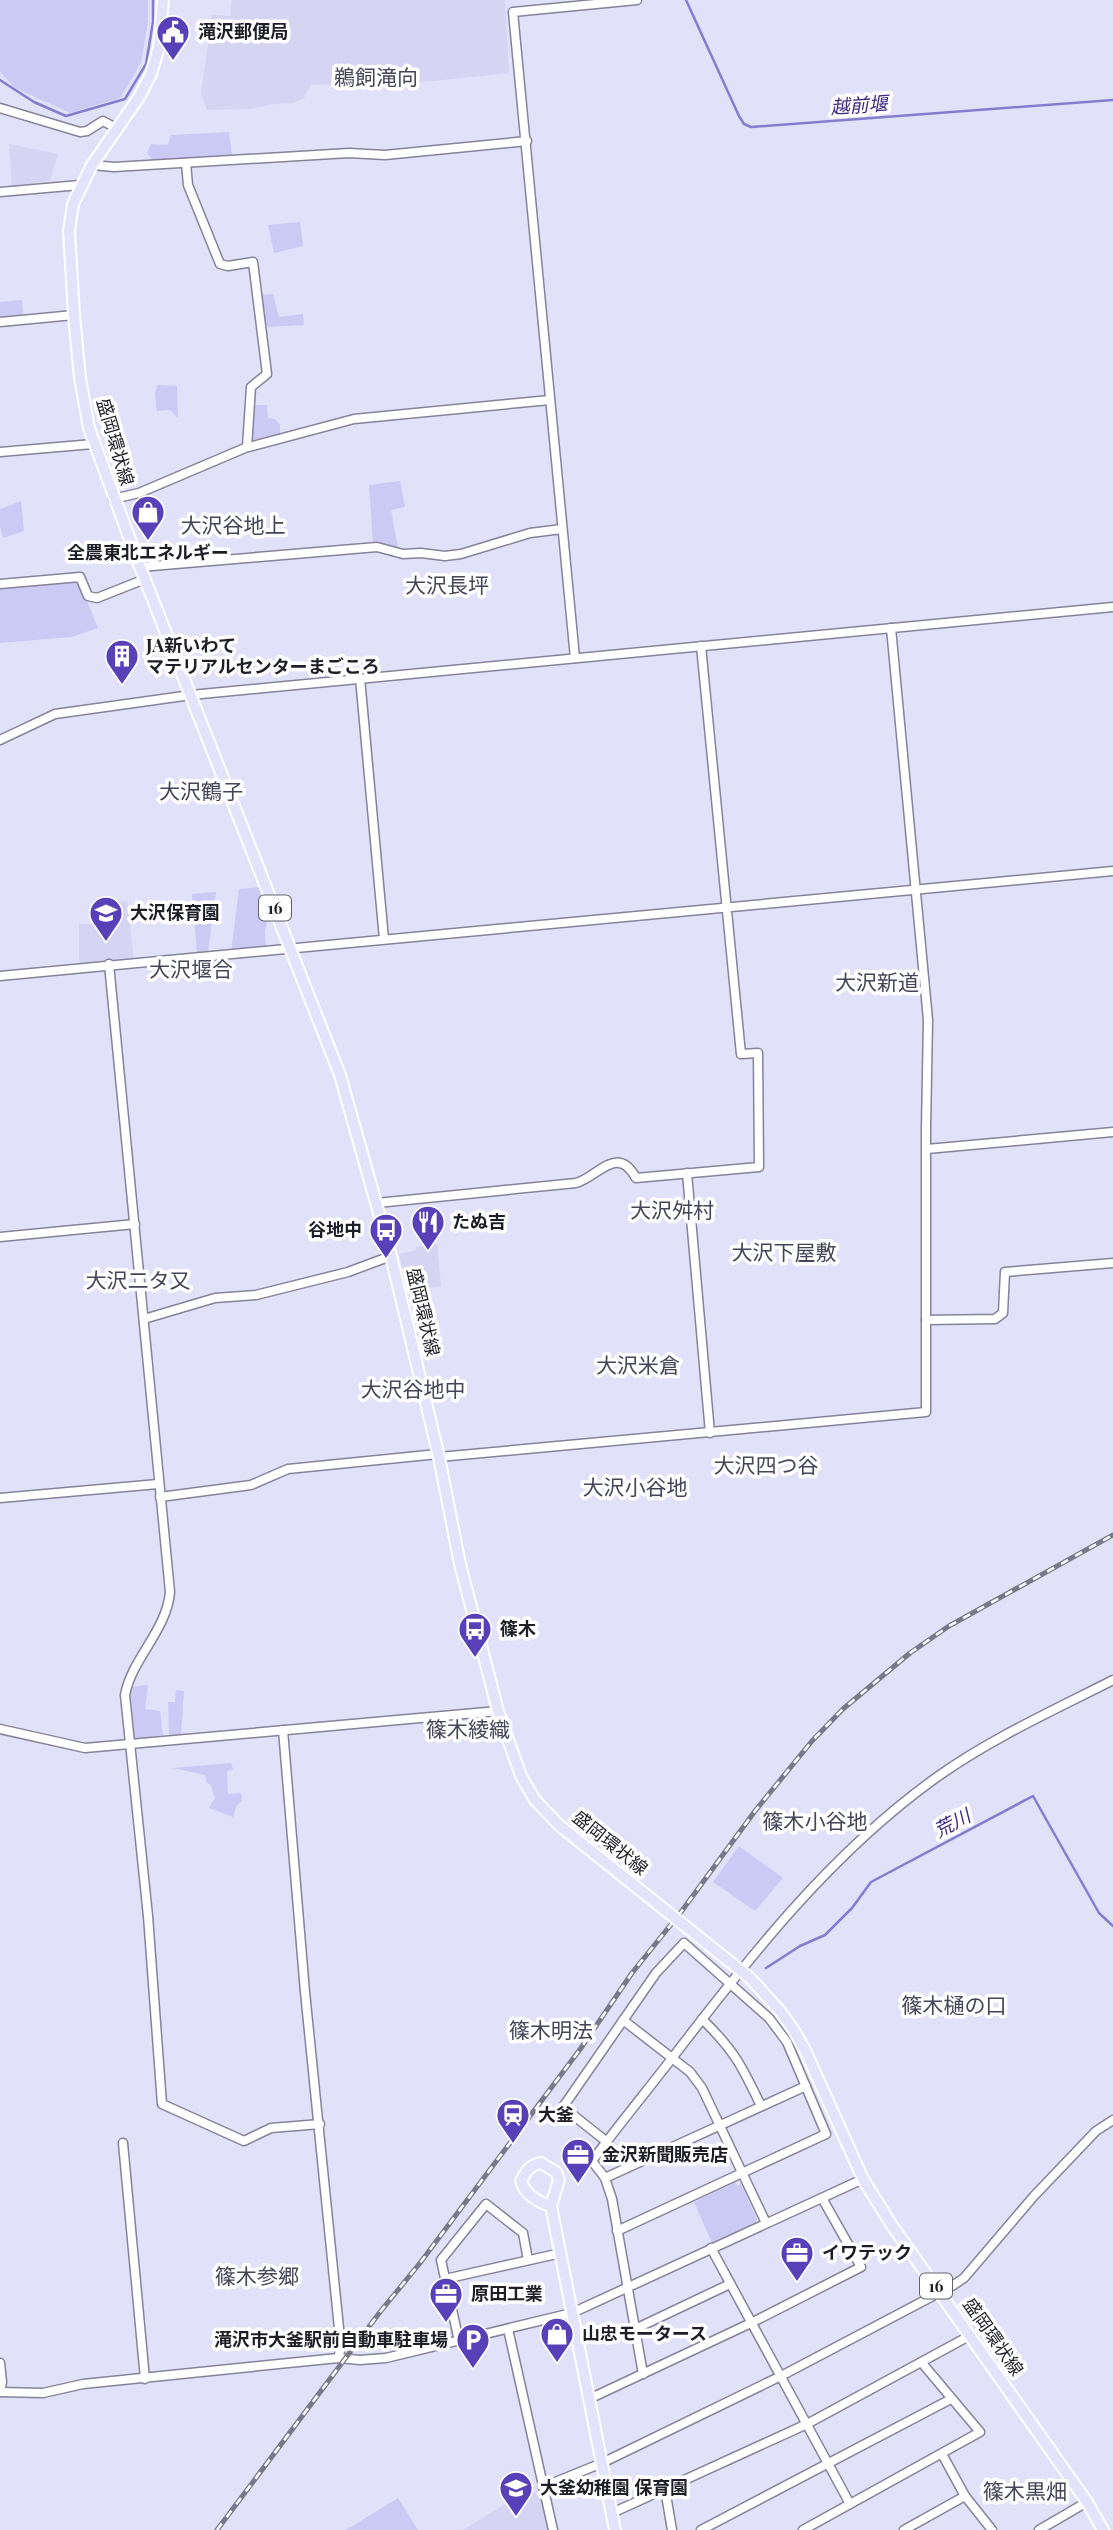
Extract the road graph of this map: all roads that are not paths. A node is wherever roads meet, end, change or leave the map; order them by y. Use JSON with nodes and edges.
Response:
{"nodes":[{"id":1,"x":163,"y":0,"type":"edge"},
{"id":2,"x":637,"y":0,"type":"edge"},
{"id":3,"x":0,"y":108,"type":"edge"},
{"id":4,"x":116,"y":128,"type":"junction"},
{"id":5,"x":527,"y":142,"type":"junction"},
{"id":6,"x":186,"y":163,"type":"junction"},
{"id":7,"x":92,"y":165,"type":"junction"},
{"id":8,"x":80,"y":185,"type":"junction"},
{"id":9,"x":0,"y":192,"type":"edge"},
{"id":10,"x":74,"y":315,"type":"junction"},
{"id":11,"x":0,"y":322,"type":"edge"},
{"id":12,"x":550,"y":400,"type":"junction"},
{"id":13,"x":93,"y":444,"type":"junction"},
{"id":14,"x":247,"y":447,"type":"junction"},
{"id":15,"x":0,"y":452,"type":"edge"},
{"id":16,"x":113,"y":499,"type":"junction"},
{"id":17,"x":562,"y":529,"type":"junction"},
{"id":18,"x":140,"y":567,"type":"junction"},
{"id":19,"x":145,"y":579,"type":"junction"},
{"id":20,"x":0,"y":584,"type":"edge"},
{"id":21,"x":1113,"y":607,"type":"edge"},
{"id":22,"x":891,"y":628,"type":"junction"},
{"id":23,"x":701,"y":646,"type":"junction"},
{"id":24,"x":575,"y":658,"type":"junction"},
{"id":25,"x":360,"y":678,"type":"junction"},
{"id":26,"x":191,"y":695,"type":"junction"},
{"id":27,"x":0,"y":740,"type":"edge"},
{"id":28,"x":1113,"y":871,"type":"edge"},
{"id":29,"x":915,"y":890,"type":"junction"},
{"id":30,"x":726,"y":909,"type":"junction"},
{"id":31,"x":384,"y":939,"type":"junction"},
{"id":32,"x":292,"y":950,"type":"junction"},
{"id":33,"x":109,"y":964,"type":"junction"},
{"id":34,"x":0,"y":976,"type":"edge"},
{"id":35,"x":1113,"y":1132,"type":"edge"},
{"id":36,"x":926,"y":1149,"type":"junction"},
{"id":37,"x":687,"y":1173,"type":"junction"},
{"id":38,"x":377,"y":1203,"type":"junction"},
{"id":39,"x":135,"y":1224,"type":"junction"},
{"id":40,"x":0,"y":1237,"type":"edge"},
{"id":41,"x":391,"y":1256,"type":"junction"},
{"id":42,"x":1113,"y":1263,"type":"edge"},
{"id":43,"x":144,"y":1319,"type":"junction"},
{"id":44,"x":926,"y":1320,"type":"junction"},
{"id":45,"x":710,"y":1433,"type":"junction"},
{"id":46,"x":438,"y":1456,"type":"junction"},
{"id":47,"x":159,"y":1484,"type":"junction"},
{"id":48,"x":160,"y":1497,"type":"junction"},
{"id":49,"x":0,"y":1498,"type":"edge"},
{"id":50,"x":1113,"y":1680,"type":"edge"},
{"id":51,"x":498,"y":1711,"type":"junction"},
{"id":52,"x":0,"y":1727,"type":"edge"},
{"id":53,"x":283,"y":1730,"type":"junction"},
{"id":54,"x":128,"y":1745,"type":"junction"},
{"id":55,"x":730,"y":1983,"type":"junction"},
{"id":56,"x":702,"y":2019,"type":"junction"},
{"id":57,"x":623,"y":2020,"type":"junction"},
{"id":58,"x":672,"y":2058,"type":"junction"},
{"id":59,"x":806,"y":2086,"type":"junction"},
{"id":60,"x":761,"y":2106,"type":"junction"},
{"id":61,"x":1113,"y":2120,"type":"edge"},
{"id":62,"x":320,"y":2124,"type":"junction"},
{"id":63,"x":719,"y":2126,"type":"junction"},
{"id":64,"x":607,"y":2141,"type":"junction"},
{"id":65,"x":123,"y":2143,"type":"dead end"},
{"id":66,"x":742,"y":2173,"type":"junction"},
{"id":67,"x":605,"y":2178,"type":"junction"},
{"id":68,"x":863,"y":2179,"type":"junction"},
{"id":69,"x":822,"y":2197,"type":"junction"},
{"id":70,"x":551,"y":2206,"type":"dead end"},
{"id":71,"x":766,"y":2222,"type":"junction"},
{"id":72,"x":617,"y":2231,"type":"junction"},
{"id":73,"x":711,"y":2248,"type":"junction"},
{"id":74,"x":561,"y":2253,"type":"junction"},
{"id":75,"x":528,"y":2260,"type":"junction"},
{"id":76,"x":445,"y":2279,"type":"junction"},
{"id":77,"x":730,"y":2284,"type":"junction"},
{"id":78,"x":627,"y":2287,"type":"junction"},
{"id":79,"x":941,"y":2293,"type":"junction"},
{"id":80,"x":572,"y":2313,"type":"junction"},
{"id":81,"x":751,"y":2323,"type":"junction"},
{"id":82,"x":508,"y":2329,"type":"junction"},
{"id":83,"x":635,"y":2329,"type":"junction"},
{"id":84,"x":971,"y":2335,"type":"junction"},
{"id":85,"x":459,"y":2341,"type":"junction"},
{"id":86,"x":338,"y":2358,"type":"junction"},
{"id":87,"x":922,"y":2362,"type":"junction"},
{"id":88,"x":0,"y":2363,"type":"edge"},
{"id":89,"x":643,"y":2374,"type":"junction"},
{"id":90,"x":781,"y":2376,"type":"junction"},
{"id":91,"x":145,"y":2379,"type":"junction"},
{"id":92,"x":0,"y":2392,"type":"edge"},
{"id":93,"x":589,"y":2399,"type":"junction"},
{"id":94,"x":951,"y":2399,"type":"junction"},
{"id":95,"x":807,"y":2424,"type":"junction"},
{"id":96,"x":942,"y":2454,"type":"junction"},
{"id":97,"x":602,"y":2463,"type":"junction"},
{"id":98,"x":829,"y":2465,"type":"junction"},
{"id":99,"x":543,"y":2487,"type":"junction"},
{"id":100,"x":665,"y":2489,"type":"junction"},
{"id":101,"x":965,"y":2496,"type":"junction"},
{"id":102,"x":1087,"y":2502,"type":"junction"},
{"id":103,"x":850,"y":2504,"type":"junction"},
{"id":104,"x":612,"y":2513,"type":"junction"},
{"id":105,"x":917,"y":2527,"type":"edge"},
{"id":106,"x":1044,"y":2529,"type":"edge"},
{"id":107,"x":553,"y":2530,"type":"edge"},
{"id":108,"x":615,"y":2530,"type":"edge"},
{"id":109,"x":672,"y":2530,"type":"edge"},
{"id":110,"x":701,"y":2530,"type":"edge"},
{"id":111,"x":803,"y":2530,"type":"edge"},
{"id":112,"x":904,"y":2530,"type":"edge"},
{"id":113,"x":992,"y":2530,"type":"edge"},
{"id":114,"x":1103,"y":2530,"type":"edge"}],
"edges":[{"from":1,"to":4,"type":"main road","name":"盛岡環状線","number":"16"},
{"from":2,"to":5,"type":"street"},
{"from":3,"to":4,"type":"street"},
{"from":4,"to":7,"type":"main road","name":"盛岡環状線","number":"16"},
{"from":5,"to":6,"type":"street"},
{"from":5,"to":12,"type":"street"},
{"from":6,"to":7,"type":"street"},
{"from":6,"to":14,"type":"street"},
{"from":7,"to":8,"type":"main road","name":"盛岡環状線","number":"16"},
{"from":8,"to":9,"type":"street"},
{"from":8,"to":10,"type":"main road","name":"盛岡環状線","number":"16"},
{"from":10,"to":11,"type":"street"},
{"from":10,"to":13,"type":"main road","name":"盛岡環状線","number":"16"},
{"from":12,"to":14,"type":"street"},
{"from":12,"to":17,"type":"street"},
{"from":13,"to":15,"type":"street"},
{"from":13,"to":16,"type":"main road","name":"盛岡環状線","number":"16"},
{"from":14,"to":16,"type":"street"},
{"from":16,"to":18,"type":"main road","name":"盛岡環状線","number":"16"},
{"from":17,"to":18,"type":"street"},
{"from":17,"to":24,"type":"street"},
{"from":18,"to":19,"type":"main road","name":"盛岡環状線","number":"16"},
{"from":19,"to":20,"type":"street"},
{"from":19,"to":26,"type":"main road","name":"盛岡環状線","number":"16"},
{"from":21,"to":22,"type":"street"},
{"from":22,"to":23,"type":"street"},
{"from":22,"to":29,"type":"street"},
{"from":23,"to":24,"type":"street"},
{"from":23,"to":30,"type":"street"},
{"from":24,"to":25,"type":"street"},
{"from":25,"to":26,"type":"street"},
{"from":25,"to":31,"type":"street"},
{"from":26,"to":27,"type":"street"},
{"from":26,"to":32,"type":"main road","name":"盛岡環状線","number":"16"},
{"from":28,"to":29,"type":"street"},
{"from":29,"to":30,"type":"street"},
{"from":29,"to":36,"type":"street"},
{"from":30,"to":31,"type":"street"},
{"from":30,"to":37,"type":"street"},
{"from":31,"to":32,"type":"street"},
{"from":32,"to":33,"type":"street"},
{"from":32,"to":38,"type":"main road","name":"盛岡環状線","number":"16"},
{"from":33,"to":34,"type":"street"},
{"from":33,"to":39,"type":"street"},
{"from":35,"to":36,"type":"street"},
{"from":36,"to":44,"type":"street"},
{"from":37,"to":38,"type":"street"},
{"from":37,"to":45,"type":"street"},
{"from":38,"to":41,"type":"main road","name":"盛岡環状線","number":"16"},
{"from":39,"to":40,"type":"street"},
{"from":39,"to":43,"type":"street"},
{"from":41,"to":43,"type":"street"},
{"from":41,"to":46,"type":"main road","name":"盛岡環状線","number":"16"},
{"from":42,"to":44,"type":"street"},
{"from":43,"to":47,"type":"street"},
{"from":44,"to":45,"type":"street"},
{"from":45,"to":46,"type":"street"},
{"from":46,"to":48,"type":"street"},
{"from":46,"to":51,"type":"main road","name":"盛岡環状線","number":"16"},
{"from":47,"to":48,"type":"street"},
{"from":47,"to":49,"type":"street"},
{"from":48,"to":54,"type":"street"},
{"from":50,"to":55,"type":"street"},
{"from":51,"to":53,"type":"street"},
{"from":51,"to":68,"type":"main road","name":"盛岡環状線","number":"16","bridge":true},
{"from":52,"to":54,"type":"street"},
{"from":53,"to":54,"type":"street"},
{"from":53,"to":62,"type":"street"},
{"from":54,"to":62,"type":"street"},
{"from":55,"to":56,"type":"street"},
{"from":55,"to":57,"type":"street"},
{"from":55,"to":59,"type":"street"},
{"from":56,"to":58,"type":"street"},
{"from":56,"to":60,"type":"street"},
{"from":57,"to":58,"type":"street"},
{"from":57,"to":64,"type":"street"},
{"from":58,"to":63,"type":"street"},
{"from":58,"to":64,"type":"street"},
{"from":59,"to":60,"type":"street"},
{"from":59,"to":66,"type":"street"},
{"from":60,"to":63,"type":"street"},
{"from":61,"to":79,"type":"street"},
{"from":62,"to":86,"type":"street"},
{"from":63,"to":66,"type":"street"},
{"from":63,"to":67,"type":"street"},
{"from":64,"to":67,"type":"street"},
{"from":65,"to":91,"type":"street"},
{"from":66,"to":71,"type":"street"},
{"from":66,"to":72,"type":"street"},
{"from":67,"to":72,"type":"street"},
{"from":68,"to":69,"type":"street"},
{"from":68,"to":79,"type":"main road","name":"盛岡環状線","number":"16"},
{"from":69,"to":71,"type":"street"},
{"from":69,"to":81,"type":"street"},
{"from":70,"to":74,"type":"main road"},
{"from":71,"to":73,"type":"street"},
{"from":72,"to":78,"type":"street"},
{"from":73,"to":77,"type":"street"},
{"from":73,"to":78,"type":"street"},
{"from":74,"to":75,"type":"street"},
{"from":74,"to":80,"type":"main road"},
{"from":75,"to":76,"type":"street"},
{"from":75,"to":76,"type":"street"},
{"from":76,"to":85,"type":"street"},
{"from":77,"to":81,"type":"street"},
{"from":77,"to":83,"type":"street"},
{"from":78,"to":80,"type":"street"},
{"from":78,"to":83,"type":"street"},
{"from":79,"to":84,"type":"main road","name":"盛岡環状線","number":"16"},
{"from":79,"to":90,"type":"street"},
{"from":80,"to":82,"type":"street"},
{"from":80,"to":93,"type":"main road"},
{"from":81,"to":89,"type":"street"},
{"from":81,"to":90,"type":"street"},
{"from":82,"to":85,"type":"street"},
{"from":82,"to":99,"type":"street"},
{"from":83,"to":89,"type":"street"},
{"from":84,"to":87,"type":"street"},
{"from":84,"to":102,"type":"main road","name":"盛岡環状線","number":"16"},
{"from":85,"to":86,"type":"street"},
{"from":86,"to":91,"type":"street"},
{"from":87,"to":94,"type":"street"},
{"from":87,"to":95,"type":"street"},
{"from":88,"to":92,"type":"street"},
{"from":89,"to":93,"type":"street"},
{"from":90,"to":95,"type":"street"},
{"from":90,"to":97,"type":"street"},
{"from":91,"to":92,"type":"street"},
{"from":93,"to":97,"type":"main road"},
{"from":94,"to":96,"type":"street"},
{"from":94,"to":98,"type":"street"},
{"from":95,"to":98,"type":"street"},
{"from":95,"to":100,"type":"street"},
{"from":96,"to":101,"type":"street"},
{"from":96,"to":103,"type":"street"},
{"from":97,"to":99,"type":"street"},
{"from":97,"to":104,"type":"main road"},
{"from":98,"to":103,"type":"street"},
{"from":98,"to":110,"type":"street"},
{"from":99,"to":107,"type":"street"},
{"from":100,"to":104,"type":"street"},
{"from":100,"to":109,"type":"street"},
{"from":101,"to":105,"type":"street"},
{"from":101,"to":113,"type":"street"},
{"from":102,"to":106,"type":"street"},
{"from":102,"to":114,"type":"main road","name":"盛岡環状線","number":"16"},
{"from":103,"to":111,"type":"street"},
{"from":104,"to":108,"type":"main road"},
{"from":105,"to":112,"type":"street"}]}
